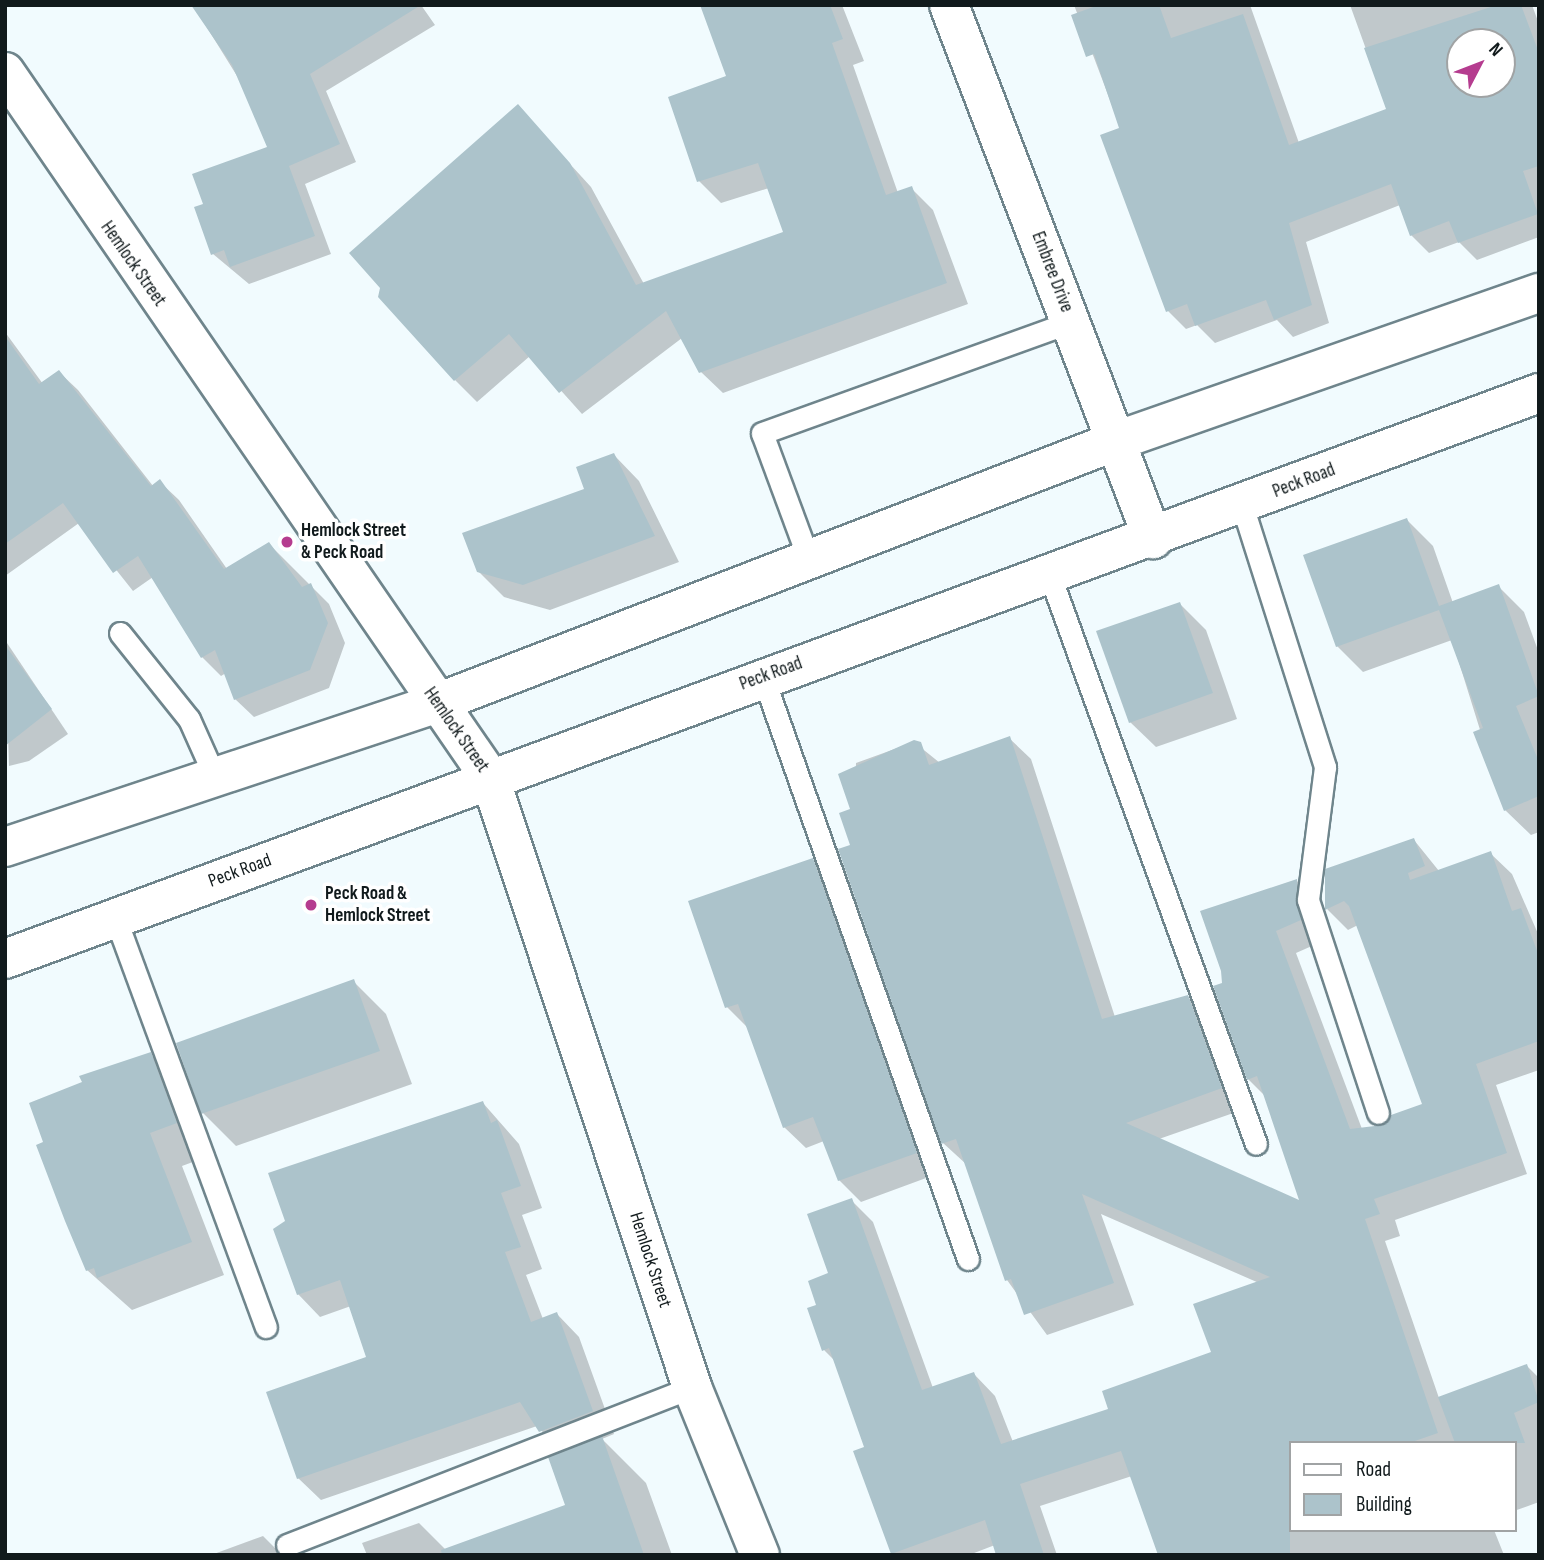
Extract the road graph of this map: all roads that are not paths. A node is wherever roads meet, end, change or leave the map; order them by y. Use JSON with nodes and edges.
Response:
{"nodes":[{"id":1,"x":949,"y":5,"type":"edge"},
{"id":2,"x":5,"y":72,"type":"edge"},
{"id":3,"x":1539,"y":293,"type":"edge"},
{"id":4,"x":1071,"y":322,"type":"junction"},
{"id":5,"x":1539,"y":393,"type":"edge"},
{"id":6,"x":1115,"y":441,"type":"junction"},
{"id":7,"x":1242,"y":505,"type":"junction"},
{"id":8,"x":1153,"y":539,"type":"junction"},
{"id":9,"x":809,"y":560,"type":"junction"},
{"id":10,"x":1049,"y":573,"type":"junction"},
{"id":11,"x":120,"y":633,"type":"dead end"},
{"id":12,"x":763,"y":677,"type":"junction"},
{"id":13,"x":437,"y":703,"type":"junction"},
{"id":14,"x":215,"y":777,"type":"junction"},
{"id":15,"x":490,"y":778,"type":"junction"},
{"id":16,"x":5,"y":846,"type":"edge"},
{"id":17,"x":115,"y":917,"type":"junction"},
{"id":18,"x":5,"y":959,"type":"edge"},
{"id":19,"x":1378,"y":1113,"type":"dead end"},
{"id":20,"x":1256,"y":1144,"type":"dead end"},
{"id":21,"x":968,"y":1259,"type":"dead end"},
{"id":22,"x":266,"y":1327,"type":"dead end"},
{"id":23,"x":692,"y":1387,"type":"junction"},
{"id":24,"x":287,"y":1545,"type":"dead end"},
{"id":25,"x":760,"y":1555,"type":"edge"}],
"edges":[{"from":1,"to":4,"type":"main road","name":"Embree Drive"},
{"from":2,"to":13,"type":"main road","name":"Hemlock Street"},
{"from":3,"to":6,"type":"main road"},
{"from":4,"to":6,"type":"main road","name":"Embree Drive"},
{"from":4,"to":9,"type":"lane"},
{"from":5,"to":7,"type":"main road","name":"Peck Road"},
{"from":6,"to":8,"type":"main road","name":"Embree Drive"},
{"from":6,"to":9,"type":"main road"},
{"from":7,"to":8,"type":"main road","name":"Peck Road"},
{"from":7,"to":19,"type":"lane"},
{"from":8,"to":10,"type":"main road","name":"Peck Road"},
{"from":9,"to":13,"type":"main road"},
{"from":10,"to":12,"type":"main road","name":"Peck Road"},
{"from":10,"to":20,"type":"lane"},
{"from":11,"to":14,"type":"lane"},
{"from":12,"to":15,"type":"main road","name":"Peck Road"},
{"from":12,"to":21,"type":"lane"},
{"from":13,"to":14,"type":"main road"},
{"from":13,"to":15,"type":"main road","name":"Hemlock Street"},
{"from":14,"to":16,"type":"main road"},
{"from":15,"to":17,"type":"main road","name":"Peck Road"},
{"from":15,"to":23,"type":"main road","name":"Hemlock Street"},
{"from":17,"to":18,"type":"main road","name":"Peck Road"},
{"from":17,"to":22,"type":"lane"},
{"from":23,"to":24,"type":"lane"},
{"from":23,"to":25,"type":"main road","name":"Hemlock Street"}]}
